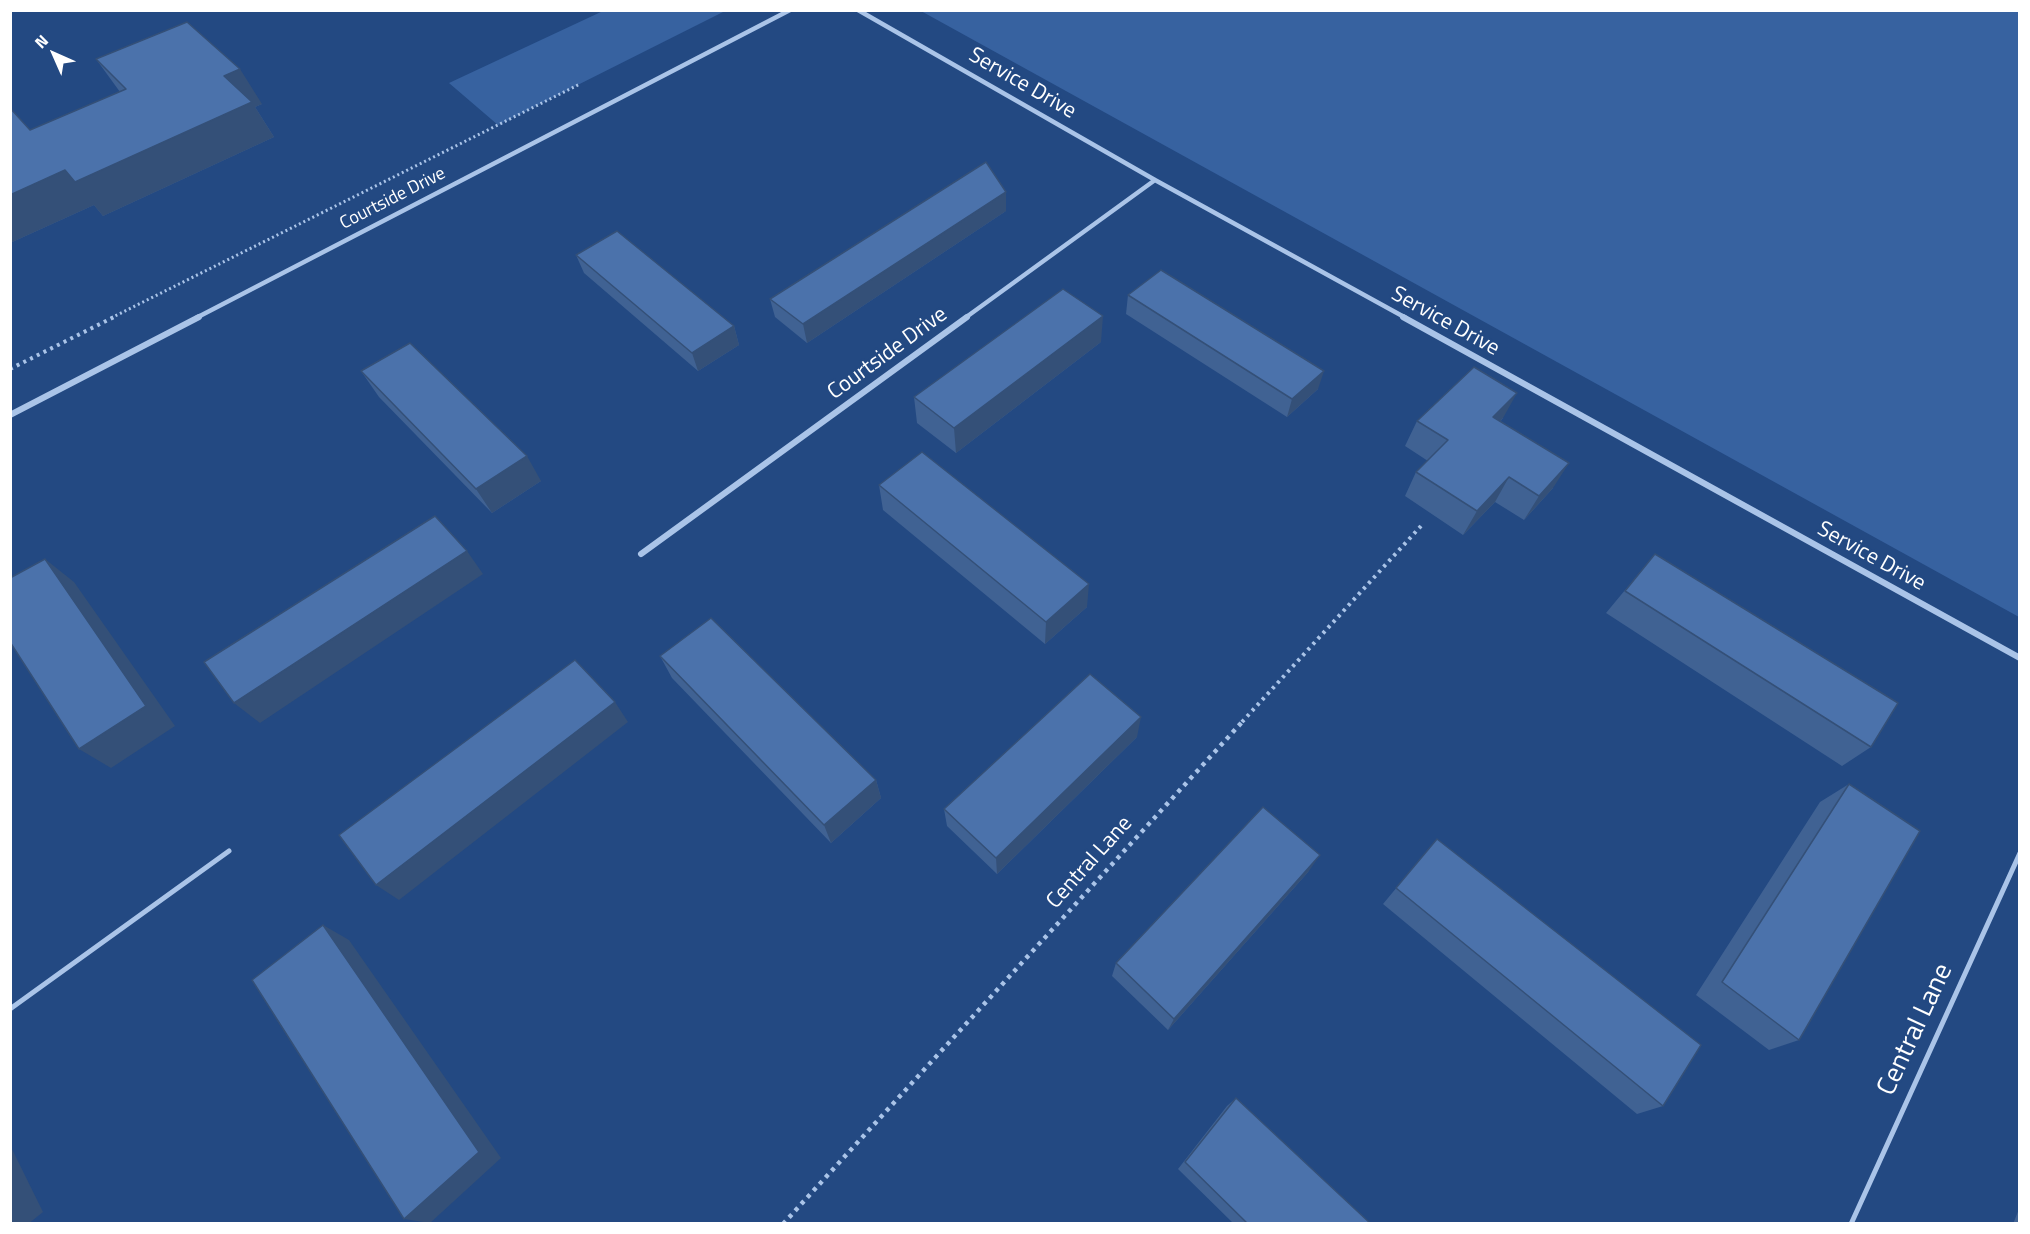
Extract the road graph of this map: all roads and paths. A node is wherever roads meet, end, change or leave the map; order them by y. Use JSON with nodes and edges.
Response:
{"nodes":[{"id":1,"x":790,"y":10,"type":"edge"},
{"id":2,"x":858,"y":10,"type":"edge"},
{"id":3,"x":581,"y":83,"type":"dead end"},
{"id":4,"x":1155,"y":180,"type":"junction"},
{"id":5,"x":10,"y":369,"type":"edge"},
{"id":6,"x":10,"y":415,"type":"edge"},
{"id":7,"x":1421,"y":526,"type":"dead end"},
{"id":8,"x":641,"y":554,"type":"dead end"},
{"id":9,"x":2019,"y":658,"type":"edge"},
{"id":10,"x":229,"y":851,"type":"dead end"},
{"id":11,"x":2019,"y":853,"type":"edge"},
{"id":12,"x":10,"y":1009,"type":"edge"},
{"id":13,"x":783,"y":1224,"type":"edge"},
{"id":14,"x":1851,"y":1224,"type":"edge"}],
"edges":[{"from":1,"to":6,"type":"street","name":"Courtside Drive"},
{"from":2,"to":4,"type":"street","name":"Service Drive"},
{"from":3,"to":5,"type":"path"},
{"from":4,"to":8,"type":"street","name":"Courtside Drive"},
{"from":4,"to":9,"type":"street","name":"Service Drive"},
{"from":7,"to":13,"type":"path","name":"Central Lane"},
{"from":10,"to":12,"type":"lane"},
{"from":11,"to":14,"type":"lane","name":"Central Lane"}]}
